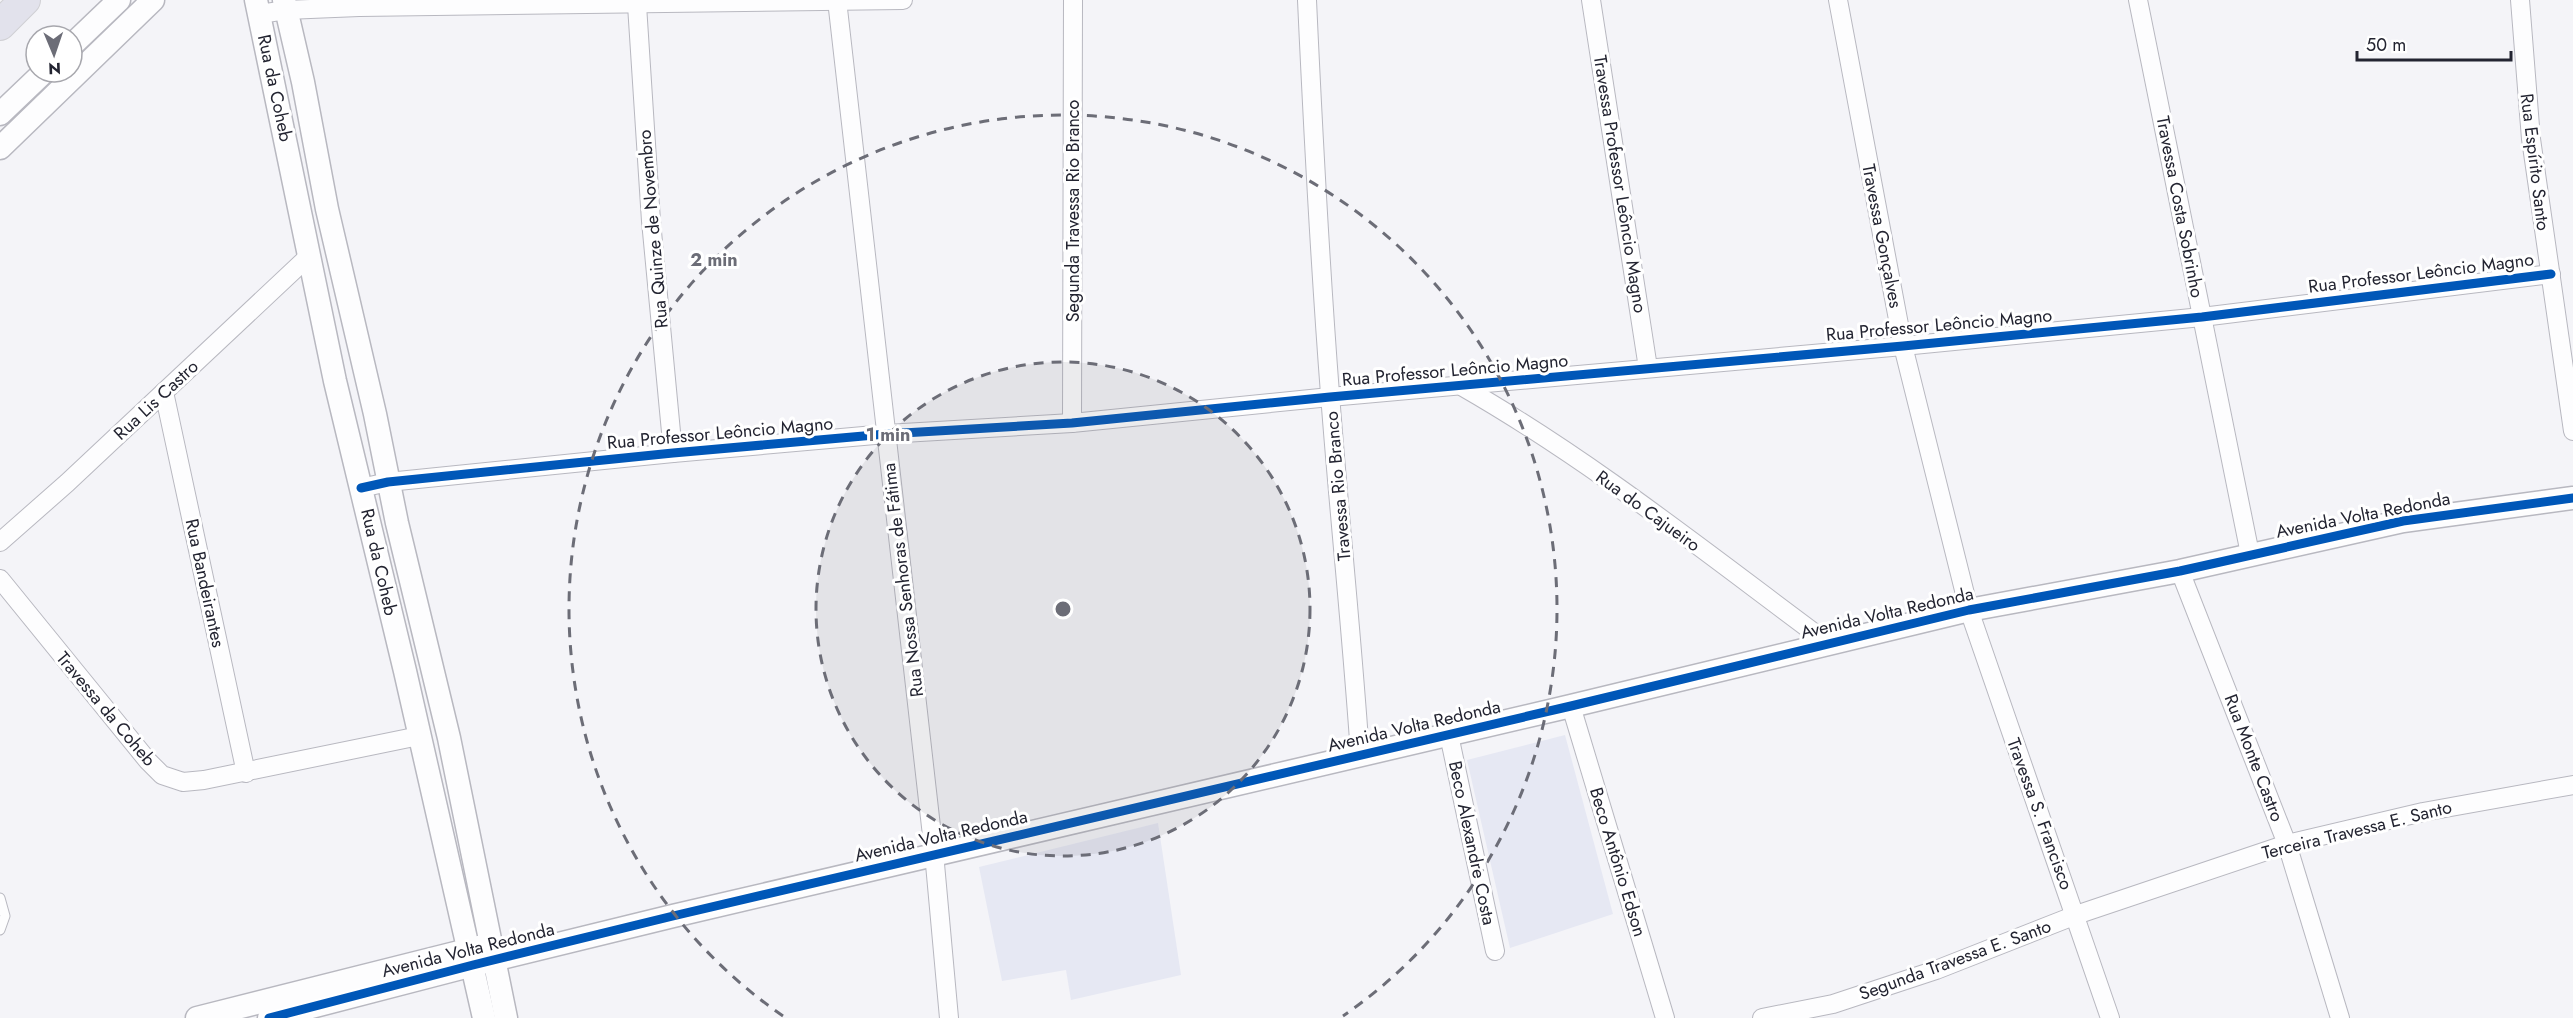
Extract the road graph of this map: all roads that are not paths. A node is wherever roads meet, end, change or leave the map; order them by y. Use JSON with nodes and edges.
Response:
{"nodes":[{"id":1,"x":25,"y":0,"type":"edge"},
{"id":2,"x":119,"y":0,"type":"edge"},
{"id":3,"x":153,"y":0,"type":"edge"},
{"id":4,"x":903,"y":0,"type":"edge"},
{"id":5,"x":1073,"y":0,"type":"edge"},
{"id":6,"x":1307,"y":0,"type":"edge"},
{"id":7,"x":1591,"y":0,"type":"edge"},
{"id":8,"x":1838,"y":0,"type":"edge"},
{"id":9,"x":2138,"y":0,"type":"edge"},
{"id":10,"x":2520,"y":0,"type":"edge"},
{"id":11,"x":837,"y":1,"type":"edge"},
{"id":12,"x":419,"y":3,"type":"edge"},
{"id":13,"x":285,"y":5,"type":"edge"},
{"id":14,"x":637,"y":5,"type":"junction"},
{"id":15,"x":258,"y":7,"type":"edge"},
{"id":16,"x":0,"y":25,"type":"edge"},
{"id":17,"x":84,"y":34,"type":"edge"},
{"id":18,"x":31,"y":84,"type":"edge"},
{"id":19,"x":0,"y":114,"type":"edge"},
{"id":20,"x":0,"y":148,"type":"edge"},
{"id":21,"x":309,"y":256,"type":"junction"},
{"id":22,"x":2551,"y":274,"type":"junction"},
{"id":23,"x":2202,"y":316,"type":"junction"},
{"id":24,"x":1903,"y":346,"type":"junction"},
{"id":25,"x":1648,"y":368,"type":"junction"},
{"id":26,"x":1462,"y":387,"type":"junction"},
{"id":27,"x":164,"y":393,"type":"junction"},
{"id":28,"x":1330,"y":397,"type":"junction"},
{"id":29,"x":1072,"y":423,"type":"junction"},
{"id":30,"x":2573,"y":431,"type":"edge"},
{"id":31,"x":886,"y":434,"type":"junction"},
{"id":32,"x":673,"y":453,"type":"junction"},
{"id":33,"x":388,"y":482,"type":"junction"},
{"id":34,"x":361,"y":488,"type":"junction"},
{"id":35,"x":2573,"y":498,"type":"edge"},
{"id":36,"x":0,"y":542,"type":"edge"},
{"id":37,"x":2250,"y":554,"type":"junction"},
{"id":38,"x":2180,"y":571,"type":"junction"},
{"id":39,"x":0,"y":579,"type":"edge"},
{"id":40,"x":1969,"y":610,"type":"junction"},
{"id":41,"x":1828,"y":643,"type":"junction"},
{"id":42,"x":1571,"y":706,"type":"junction"},
{"id":43,"x":1449,"y":735,"type":"junction"},
{"id":44,"x":419,"y":736,"type":"junction"},
{"id":45,"x":1360,"y":756,"type":"junction"},
{"id":46,"x":246,"y":773,"type":"junction"},
{"id":47,"x":2573,"y":785,"type":"edge"},
{"id":48,"x":2287,"y":844,"type":"junction"},
{"id":49,"x":934,"y":854,"type":"junction"},
{"id":50,"x":0,"y":898,"type":"edge"},
{"id":51,"x":2076,"y":915,"type":"junction"},
{"id":52,"x":0,"y":930,"type":"edge"},
{"id":53,"x":1495,"y":951,"type":"dead end"},
{"id":54,"x":481,"y":954,"type":"junction"},
{"id":55,"x":1837,"y":1011,"type":"edge"},
{"id":56,"x":197,"y":1018,"type":"edge"},
{"id":57,"x":269,"y":1018,"type":"edge"},
{"id":58,"x":484,"y":1018,"type":"edge"},
{"id":59,"x":506,"y":1018,"type":"edge"},
{"id":60,"x":949,"y":1018,"type":"edge"},
{"id":61,"x":1665,"y":1018,"type":"edge"},
{"id":62,"x":1762,"y":1018,"type":"edge"},
{"id":63,"x":2110,"y":1018,"type":"edge"},
{"id":64,"x":2340,"y":1018,"type":"edge"}],
"edges":[{"from":1,"to":16,"type":"highway"},
{"from":2,"to":17,"type":"street"},
{"from":3,"to":20,"type":"street"},
{"from":4,"to":11,"type":"street"},
{"from":5,"to":29,"type":"street","name":"Segunda Travessa Rio Branco"},
{"from":6,"to":28,"type":"street","name":"Travessa Rio Branco"},
{"from":7,"to":25,"type":"street","name":"Travessa Professor Leôncio Magno"},
{"from":8,"to":24,"type":"street","name":"Travessa Gonçalves"},
{"from":9,"to":23,"type":"street","name":"Travessa Costa Sobrinho"},
{"from":10,"to":22,"type":"street","name":"Rua Espírito Santo"},
{"from":11,"to":14,"type":"street"},
{"from":11,"to":31,"type":"street","name":"Rua Nossa Senhoras de Fátima"},
{"from":12,"to":13,"type":"street"},
{"from":12,"to":14,"type":"street"},
{"from":13,"to":15,"type":"street"},
{"from":13,"to":33,"type":"street","name":"Rua da Coheb"},
{"from":14,"to":32,"type":"street","name":"Rua Quinze de Novembro"},
{"from":15,"to":21,"type":"street","name":"Rua da Coheb"},
{"from":18,"to":19,"type":"street"},
{"from":21,"to":27,"type":"street","name":"Rua Lis Castro"},
{"from":21,"to":34,"type":"street","name":"Rua da Coheb"},
{"from":22,"to":23,"type":"street","name":"Rua Professor Leôncio Magno"},
{"from":22,"to":30,"type":"street","name":"Rua Espírito Santo"},
{"from":23,"to":24,"type":"street","name":"Rua Professor Leôncio Magno"},
{"from":23,"to":37,"type":"street","name":"Travessa Costa Sobrinho"},
{"from":24,"to":25,"type":"street","name":"Rua Professor Leôncio Magno"},
{"from":24,"to":40,"type":"street","name":"Travessa Gonçalves"},
{"from":25,"to":26,"type":"street","name":"Rua Professor Leôncio Magno"},
{"from":26,"to":28,"type":"street","name":"Rua Professor Leôncio Magno"},
{"from":26,"to":41,"type":"street","name":"Rua do Cajueiro"},
{"from":27,"to":36,"type":"street","name":"Rua Lis Castro"},
{"from":27,"to":46,"type":"street","name":"Rua Bandeirantes"},
{"from":28,"to":29,"type":"street","name":"Rua Professor Leôncio Magno"},
{"from":28,"to":45,"type":"street","name":"Travessa Rio Branco"},
{"from":29,"to":31,"type":"street","name":"Rua Professor Leôncio Magno"},
{"from":31,"to":32,"type":"street","name":"Rua Professor Leôncio Magno"},
{"from":31,"to":49,"type":"street","name":"Rua Nossa Senhoras de Fátima"},
{"from":32,"to":33,"type":"street","name":"Rua Professor Leôncio Magno"},
{"from":33,"to":34,"type":"street","name":"Rua Professor Leôncio Magno"},
{"from":33,"to":54,"type":"street","name":"Rua da Coheb"},
{"from":34,"to":44,"type":"street","name":"Rua da Coheb"},
{"from":35,"to":37,"type":"street","name":"Avenida Volta Redonda"},
{"from":37,"to":38,"type":"street","name":"Avenida Volta Redonda"},
{"from":38,"to":40,"type":"street","name":"Avenida Volta Redonda"},
{"from":38,"to":48,"type":"street","name":"Rua Monte Castro"},
{"from":39,"to":46,"type":"street","name":"Travessa da Coheb"},
{"from":40,"to":41,"type":"street","name":"Avenida Volta Redonda"},
{"from":40,"to":51,"type":"street","name":"Travessa S. Francisco"},
{"from":41,"to":42,"type":"street","name":"Avenida Volta Redonda"},
{"from":42,"to":43,"type":"street","name":"Avenida Volta Redonda"},
{"from":42,"to":61,"type":"street","name":"Beco Antônio Edson"},
{"from":43,"to":45,"type":"street","name":"Avenida Volta Redonda"},
{"from":43,"to":53,"type":"street","name":"Beco Alexandre Costa"},
{"from":44,"to":46,"type":"street","name":"Travessa da Coheb"},
{"from":44,"to":54,"type":"street","name":"Rua da Coheb"},
{"from":45,"to":49,"type":"street","name":"Avenida Volta Redonda"},
{"from":47,"to":48,"type":"street","name":"Terceira Travessa E. Santo"},
{"from":48,"to":51,"type":"street","name":"Terceira Travessa E. Santo"},
{"from":48,"to":64,"type":"street","name":"Rua Monte Castro"},
{"from":49,"to":54,"type":"street","name":"Avenida Volta Redonda"},
{"from":49,"to":60,"type":"street","name":"Rua Nossa Senhoras de Fátima"},
{"from":50,"to":52,"type":"lane"},
{"from":51,"to":55,"type":"street","name":"Segunda Travessa E. Santo"},
{"from":51,"to":63,"type":"street","name":"Travessa S. Francisco"},
{"from":54,"to":56,"type":"street","name":"Avenida Volta Redonda"},
{"from":54,"to":57,"type":"street","name":"Avenida Volta Redonda"},
{"from":54,"to":58,"type":"street","name":"Rua da Coheb"},
{"from":54,"to":59,"type":"street","name":"Rua da Coheb"},
{"from":55,"to":62,"type":"street","name":"Segunda Travessa E. Santo"}]}
